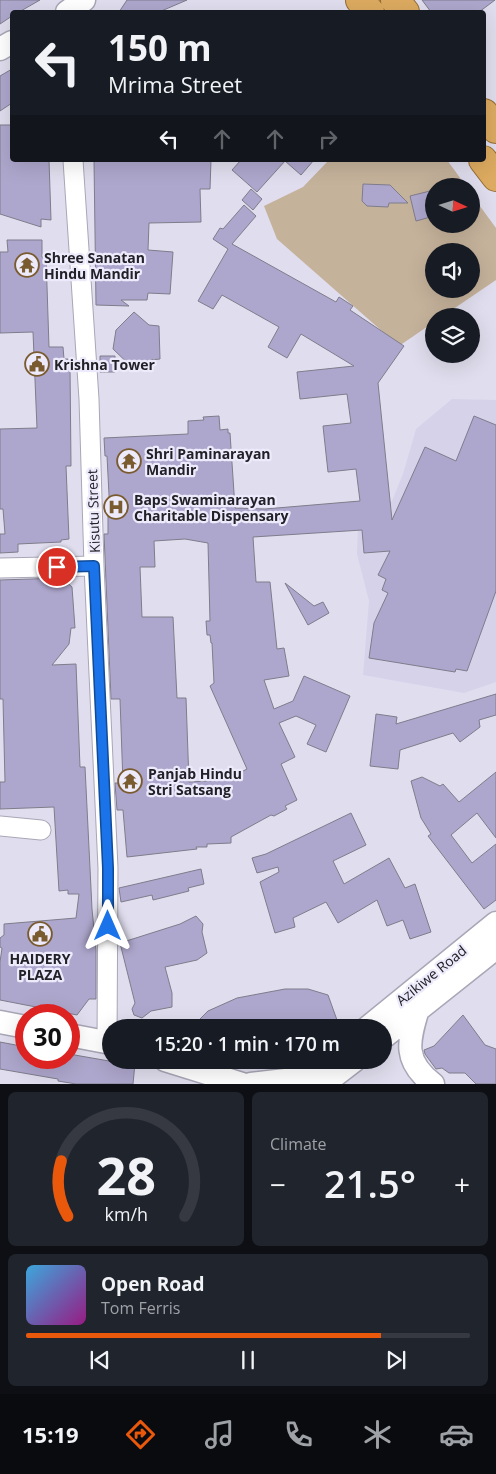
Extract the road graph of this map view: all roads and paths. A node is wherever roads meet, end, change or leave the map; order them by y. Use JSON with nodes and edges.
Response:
{"nodes":[{"id":1,"x":84,"y":0,"type":"edge"},
{"id":2,"x":360,"y":0,"type":"edge"},
{"id":3,"x":395,"y":0,"type":"edge"},
{"id":4,"x":70,"y":10,"type":"edge"},
{"id":5,"x":368,"y":10,"type":"edge"},
{"id":6,"x":403,"y":10,"type":"edge"},
{"id":7,"x":73,"y":162,"type":"edge"},
{"id":8,"x":485,"y":162,"type":"edge"},
{"id":9,"x":496,"y":177,"type":"edge"},
{"id":10,"x":94,"y":566,"type":"junction"},
{"id":11,"x":0,"y":568,"type":"edge"},
{"id":12,"x":0,"y":826,"type":"edge"},
{"id":13,"x":41,"y":830,"type":"dead end"},
{"id":14,"x":496,"y":923,"type":"edge"},
{"id":15,"x":496,"y":948,"type":"edge"},
{"id":16,"x":418,"y":1009,"type":"junction"},
{"id":17,"x":109,"y":1019,"type":"edge"},
{"id":18,"x":378,"y":1019,"type":"edge"},
{"id":19,"x":0,"y":1022,"type":"edge"},
{"id":20,"x":15,"y":1025,"type":"edge"},
{"id":21,"x":392,"y":1030,"type":"edge"},
{"id":22,"x":80,"y":1037,"type":"edge"},
{"id":23,"x":102,"y":1041,"type":"edge"},
{"id":24,"x":194,"y":1069,"type":"edge"},
{"id":25,"x":335,"y":1069,"type":"edge"},
{"id":26,"x":315,"y":1078,"type":"edge"},
{"id":27,"x":242,"y":1084,"type":"edge"},
{"id":28,"x":251,"y":1084,"type":"edge"},
{"id":29,"x":433,"y":1084,"type":"edge"}],
"edges":[{"from":1,"to":4,"type":"street"},
{"from":2,"to":5,"type":"highway"},
{"from":3,"to":6,"type":"highway"},
{"from":7,"to":10,"type":"street","name":"Kisutu Street"},
{"from":8,"to":9,"type":"highway"},
{"from":10,"to":11,"type":"street"},
{"from":10,"to":17,"type":"street","name":"Kisutu Street"},
{"from":12,"to":13,"type":"street"},
{"from":14,"to":18,"type":"street","name":"Azikiwe Road"},
{"from":15,"to":16,"type":"street","name":"Azikiwe Road"},
{"from":16,"to":21,"type":"street","name":"Azikiwe Road"},
{"from":16,"to":29,"type":"street"},
{"from":19,"to":20,"type":"street"},
{"from":22,"to":23,"type":"street"},
{"from":24,"to":27,"type":"street"},
{"from":25,"to":26,"type":"street"},
{"from":26,"to":28,"type":"street"}]}
